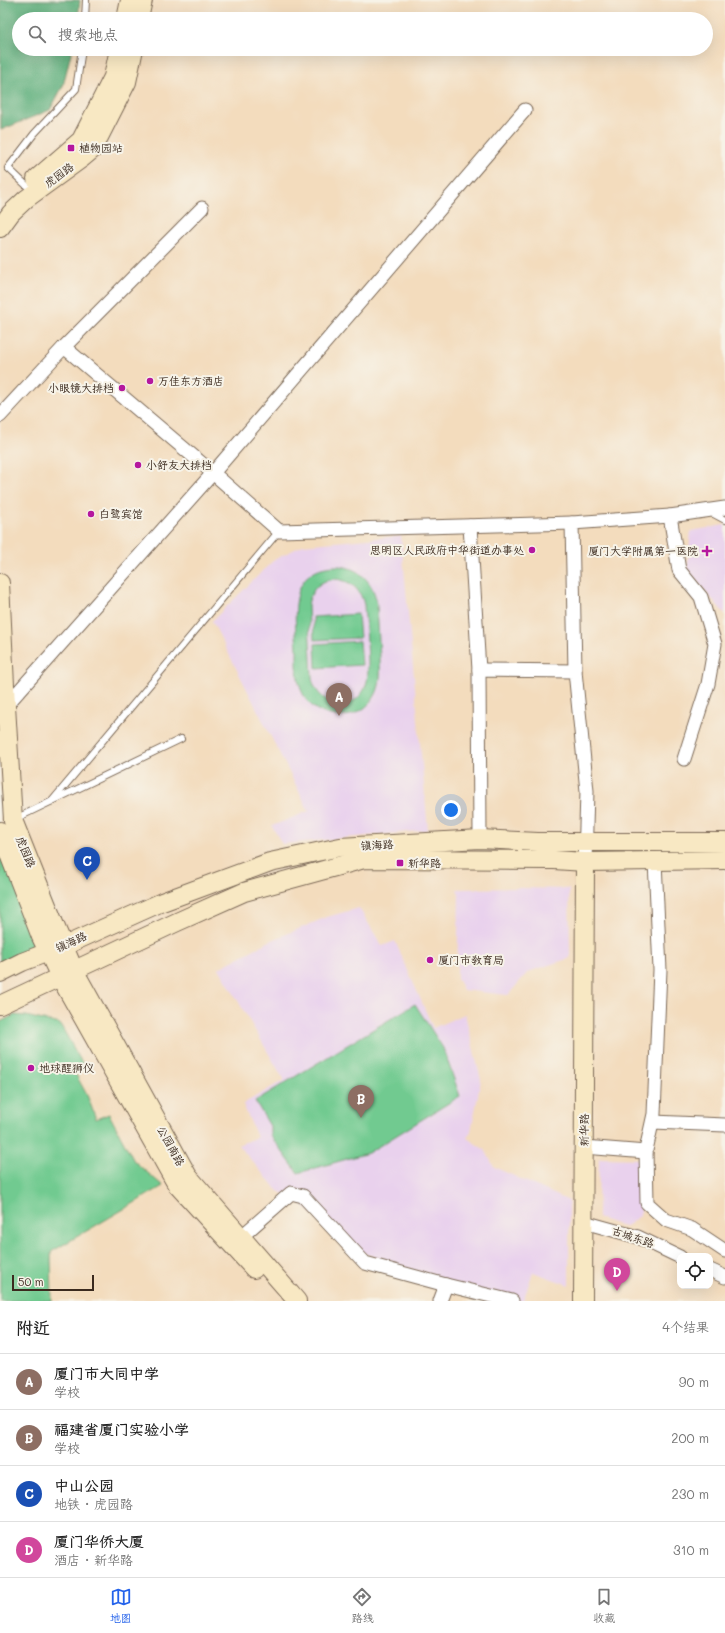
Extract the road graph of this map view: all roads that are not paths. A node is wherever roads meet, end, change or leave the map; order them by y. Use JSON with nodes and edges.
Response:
{"nodes":[{"id":1,"x":86,"y":0,"type":"edge"},
{"id":2,"x":85,"y":12,"type":"edge"},
{"id":3,"x":81,"y":56,"type":"edge"},
{"id":4,"x":118,"y":56,"type":"edge"},
{"id":5,"x":133,"y":56,"type":"edge"},
{"id":6,"x":525,"y":110,"type":"dead end"},
{"id":7,"x":27,"y":186,"type":"junction"},
{"id":8,"x":202,"y":208,"type":"dead end"},
{"id":9,"x":0,"y":210,"type":"edge"},
{"id":10,"x":0,"y":228,"type":"edge"},
{"id":11,"x":64,"y":347,"type":"junction"},
{"id":12,"x":0,"y":416,"type":"edge"},
{"id":13,"x":213,"y":473,"type":"junction"},
{"id":14,"x":725,"y":508,"type":"edge"},
{"id":15,"x":707,"y":511,"type":"junction"},
{"id":16,"x":670,"y":516,"type":"junction"},
{"id":17,"x":725,"y":520,"type":"edge"},
{"id":18,"x":572,"y":523,"type":"junction"},
{"id":19,"x":470,"y":526,"type":"junction"},
{"id":20,"x":279,"y":531,"type":"junction"},
{"id":21,"x":0,"y":582,"type":"edge"},
{"id":22,"x":479,"y":670,"type":"junction"},
{"id":23,"x":575,"y":671,"type":"junction"},
{"id":24,"x":3,"y":709,"type":"edge"},
{"id":25,"x":181,"y":739,"type":"dead end"},
{"id":26,"x":684,"y":759,"type":"dead end"},
{"id":27,"x":52,"y":801,"type":"junction"},
{"id":28,"x":7,"y":825,"type":"edge"},
{"id":29,"x":480,"y":839,"type":"junction"},
{"id":30,"x":585,"y":842,"type":"junction"},
{"id":31,"x":725,"y":842,"type":"edge"},
{"id":32,"x":725,"y":860,"type":"edge"},
{"id":33,"x":655,"y":861,"type":"junction"},
{"id":34,"x":586,"y":862,"type":"junction"},
{"id":35,"x":57,"y":949,"type":"junction"},
{"id":36,"x":0,"y":973,"type":"edge"},
{"id":37,"x":67,"y":974,"type":"junction"},
{"id":38,"x":0,"y":1005,"type":"edge"},
{"id":39,"x":653,"y":1122,"type":"junction"},
{"id":40,"x":725,"y":1125,"type":"edge"},
{"id":41,"x":584,"y":1147,"type":"junction"},
{"id":42,"x":646,"y":1152,"type":"junction"},
{"id":43,"x":584,"y":1222,"type":"junction"},
{"id":44,"x":241,"y":1236,"type":"junction"},
{"id":45,"x":725,"y":1251,"type":"edge"},
{"id":46,"x":677,"y":1256,"type":"edge"},
{"id":47,"x":713,"y":1271,"type":"edge"},
{"id":48,"x":725,"y":1277,"type":"edge"},
{"id":49,"x":446,"y":1285,"type":"junction"},
{"id":50,"x":283,"y":1301,"type":"edge"},
{"id":51,"x":297,"y":1301,"type":"edge"},
{"id":52,"x":440,"y":1301,"type":"edge"},
{"id":53,"x":512,"y":1301,"type":"edge"},
{"id":54,"x":583,"y":1301,"type":"edge"}],
"edges":[{"from":1,"to":2,"type":"lane"},
{"from":3,"to":7,"type":"lane"},
{"from":4,"to":7,"type":"main road","name":"虎园路"},
{"from":5,"to":10,"type":"main road","name":"虎园路"},
{"from":6,"to":13,"type":"street"},
{"from":7,"to":9,"type":"main road","name":"虎园路"},
{"from":8,"to":11,"type":"street"},
{"from":11,"to":12,"type":"street"},
{"from":11,"to":13,"type":"street"},
{"from":13,"to":20,"type":"street"},
{"from":13,"to":24,"type":"street"},
{"from":14,"to":15,"type":"street"},
{"from":15,"to":16,"type":"street"},
{"from":15,"to":17,"type":"lane"},
{"from":16,"to":18,"type":"street"},
{"from":16,"to":26,"type":"street"},
{"from":18,"to":19,"type":"street"},
{"from":18,"to":23,"type":"street"},
{"from":19,"to":20,"type":"street"},
{"from":19,"to":22,"type":"street"},
{"from":20,"to":27,"type":"lane"},
{"from":21,"to":24,"type":"main road","name":"虎园路"},
{"from":22,"to":23,"type":"street"},
{"from":22,"to":29,"type":"street"},
{"from":23,"to":30,"type":"street"},
{"from":24,"to":28,"type":"main road","name":"虎园路"},
{"from":25,"to":27,"type":"lane"},
{"from":27,"to":28,"type":"lane"},
{"from":28,"to":35,"type":"main road","name":"虎园路"},
{"from":29,"to":30,"type":"main road","name":"镇海路"},
{"from":29,"to":35,"type":"main road","name":"镇海路"},
{"from":30,"to":31,"type":"main road","name":"镇海路"},
{"from":30,"to":34,"type":"street"},
{"from":32,"to":33,"type":"main road","name":"镇海路"},
{"from":33,"to":34,"type":"main road","name":"镇海路"},
{"from":33,"to":39,"type":"street"},
{"from":34,"to":37,"type":"main road","name":"镇海路"},
{"from":34,"to":41,"type":"main road","name":"新华路"},
{"from":35,"to":36,"type":"main road","name":"镇海路"},
{"from":35,"to":37,"type":"main road","name":"虎园路"},
{"from":37,"to":38,"type":"main road","name":"镇海路"},
{"from":37,"to":44,"type":"main road","name":"公园南路"},
{"from":37,"to":50,"type":"main road","name":"公园南路"},
{"from":39,"to":40,"type":"street"},
{"from":39,"to":42,"type":"street"},
{"from":41,"to":42,"type":"street"},
{"from":41,"to":43,"type":"main road","name":"新华路"},
{"from":42,"to":45,"type":"street"},
{"from":43,"to":46,"type":"street","name":"古城东路"},
{"from":43,"to":54,"type":"main road","name":"新华路"},
{"from":44,"to":49,"type":"street"},
{"from":44,"to":51,"type":"main road","name":"公园南路"},
{"from":47,"to":48,"type":"street"},
{"from":49,"to":52,"type":"street"},
{"from":49,"to":53,"type":"street"}]}
